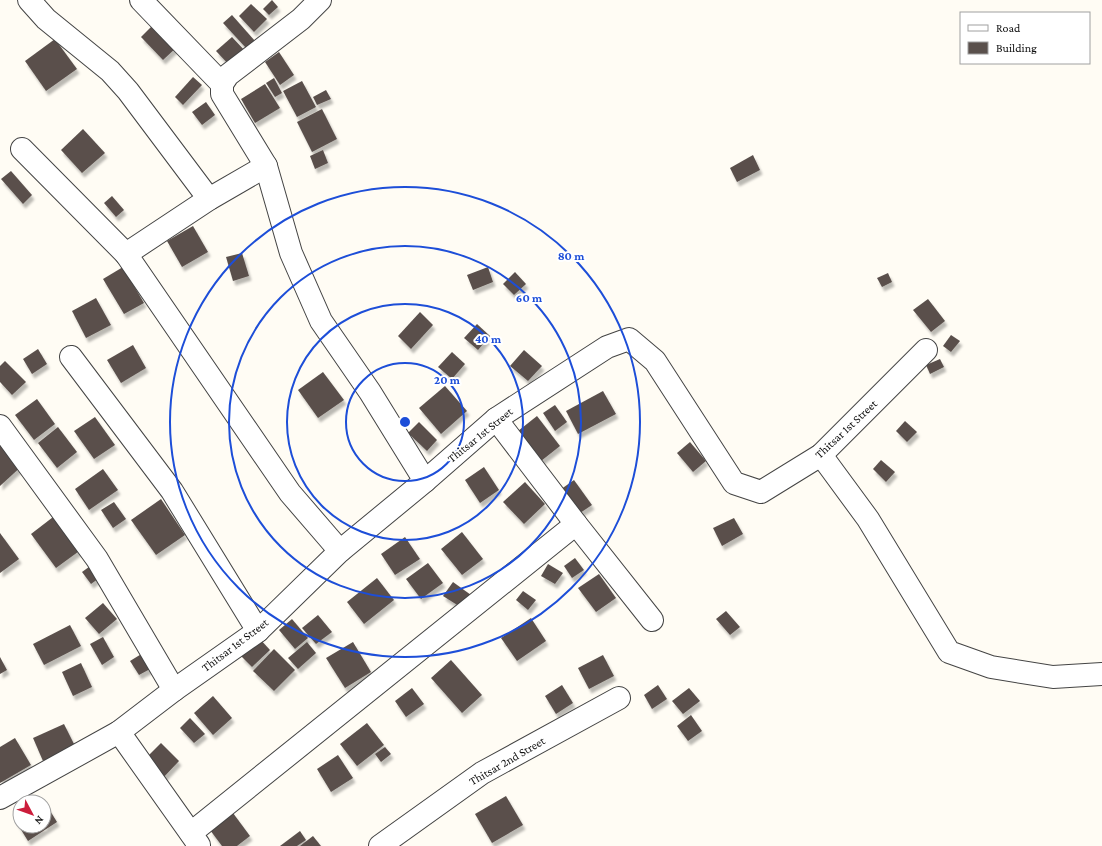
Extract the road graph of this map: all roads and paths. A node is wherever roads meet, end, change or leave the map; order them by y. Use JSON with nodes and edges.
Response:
{"nodes":[{"id":1,"x":29,"y":0,"type":"edge"},
{"id":2,"x":141,"y":0,"type":"edge"},
{"id":3,"x":320,"y":0,"type":"edge"},
{"id":4,"x":222,"y":84,"type":"junction"},
{"id":5,"x":22,"y":149,"type":"dead end"},
{"id":6,"x":266,"y":166,"type":"junction"},
{"id":7,"x":209,"y":199,"type":"junction"},
{"id":8,"x":126,"y":254,"type":"junction"},
{"id":9,"x":926,"y":350,"type":"dead end"},
{"id":10,"x":70,"y":357,"type":"dead end"},
{"id":11,"x":496,"y":419,"type":"junction"},
{"id":12,"x":0,"y":426,"type":"edge"},
{"id":13,"x":822,"y":455,"type":"junction"},
{"id":14,"x":425,"y":481,"type":"junction"},
{"id":15,"x":576,"y":524,"type":"junction"},
{"id":16,"x":340,"y":551,"type":"junction"},
{"id":17,"x":652,"y":620,"type":"dead end"},
{"id":18,"x":258,"y":631,"type":"junction"},
{"id":19,"x":1102,"y":674,"type":"edge"},
{"id":20,"x":174,"y":690,"type":"junction"},
{"id":21,"x":619,"y":698,"type":"dead end"},
{"id":22,"x":119,"y":732,"type":"junction"},
{"id":23,"x":0,"y":798,"type":"edge"},
{"id":24,"x":195,"y":840,"type":"edge"},
{"id":25,"x":380,"y":846,"type":"edge"}],
"edges":[{"from":1,"to":7,"type":"street"},
{"from":2,"to":4,"type":"street"},
{"from":3,"to":4,"type":"street"},
{"from":4,"to":6,"type":"street"},
{"from":5,"to":8,"type":"street"},
{"from":6,"to":7,"type":"street"},
{"from":6,"to":14,"type":"street"},
{"from":7,"to":8,"type":"street"},
{"from":8,"to":16,"type":"street"},
{"from":9,"to":13,"type":"street","name":"Thitsar 1st Street"},
{"from":10,"to":18,"type":"street"},
{"from":11,"to":13,"type":"street","name":"Thitsar 1st Street"},
{"from":11,"to":14,"type":"street","name":"Thitsar 1st Street"},
{"from":11,"to":15,"type":"street"},
{"from":12,"to":20,"type":"street"},
{"from":13,"to":19,"type":"street"},
{"from":14,"to":16,"type":"street","name":"Thitsar 1st Street"},
{"from":15,"to":17,"type":"street"},
{"from":15,"to":24,"type":"street"},
{"from":16,"to":18,"type":"street","name":"Thitsar 1st Street"},
{"from":18,"to":20,"type":"street","name":"Thitsar 1st Street"},
{"from":20,"to":22,"type":"street","name":"Thitsar 1st Street"},
{"from":21,"to":25,"type":"street","name":"Thitsar 2nd Street"},
{"from":22,"to":23,"type":"street","name":"Thitsar 1st Street"},
{"from":22,"to":24,"type":"street"}]}
